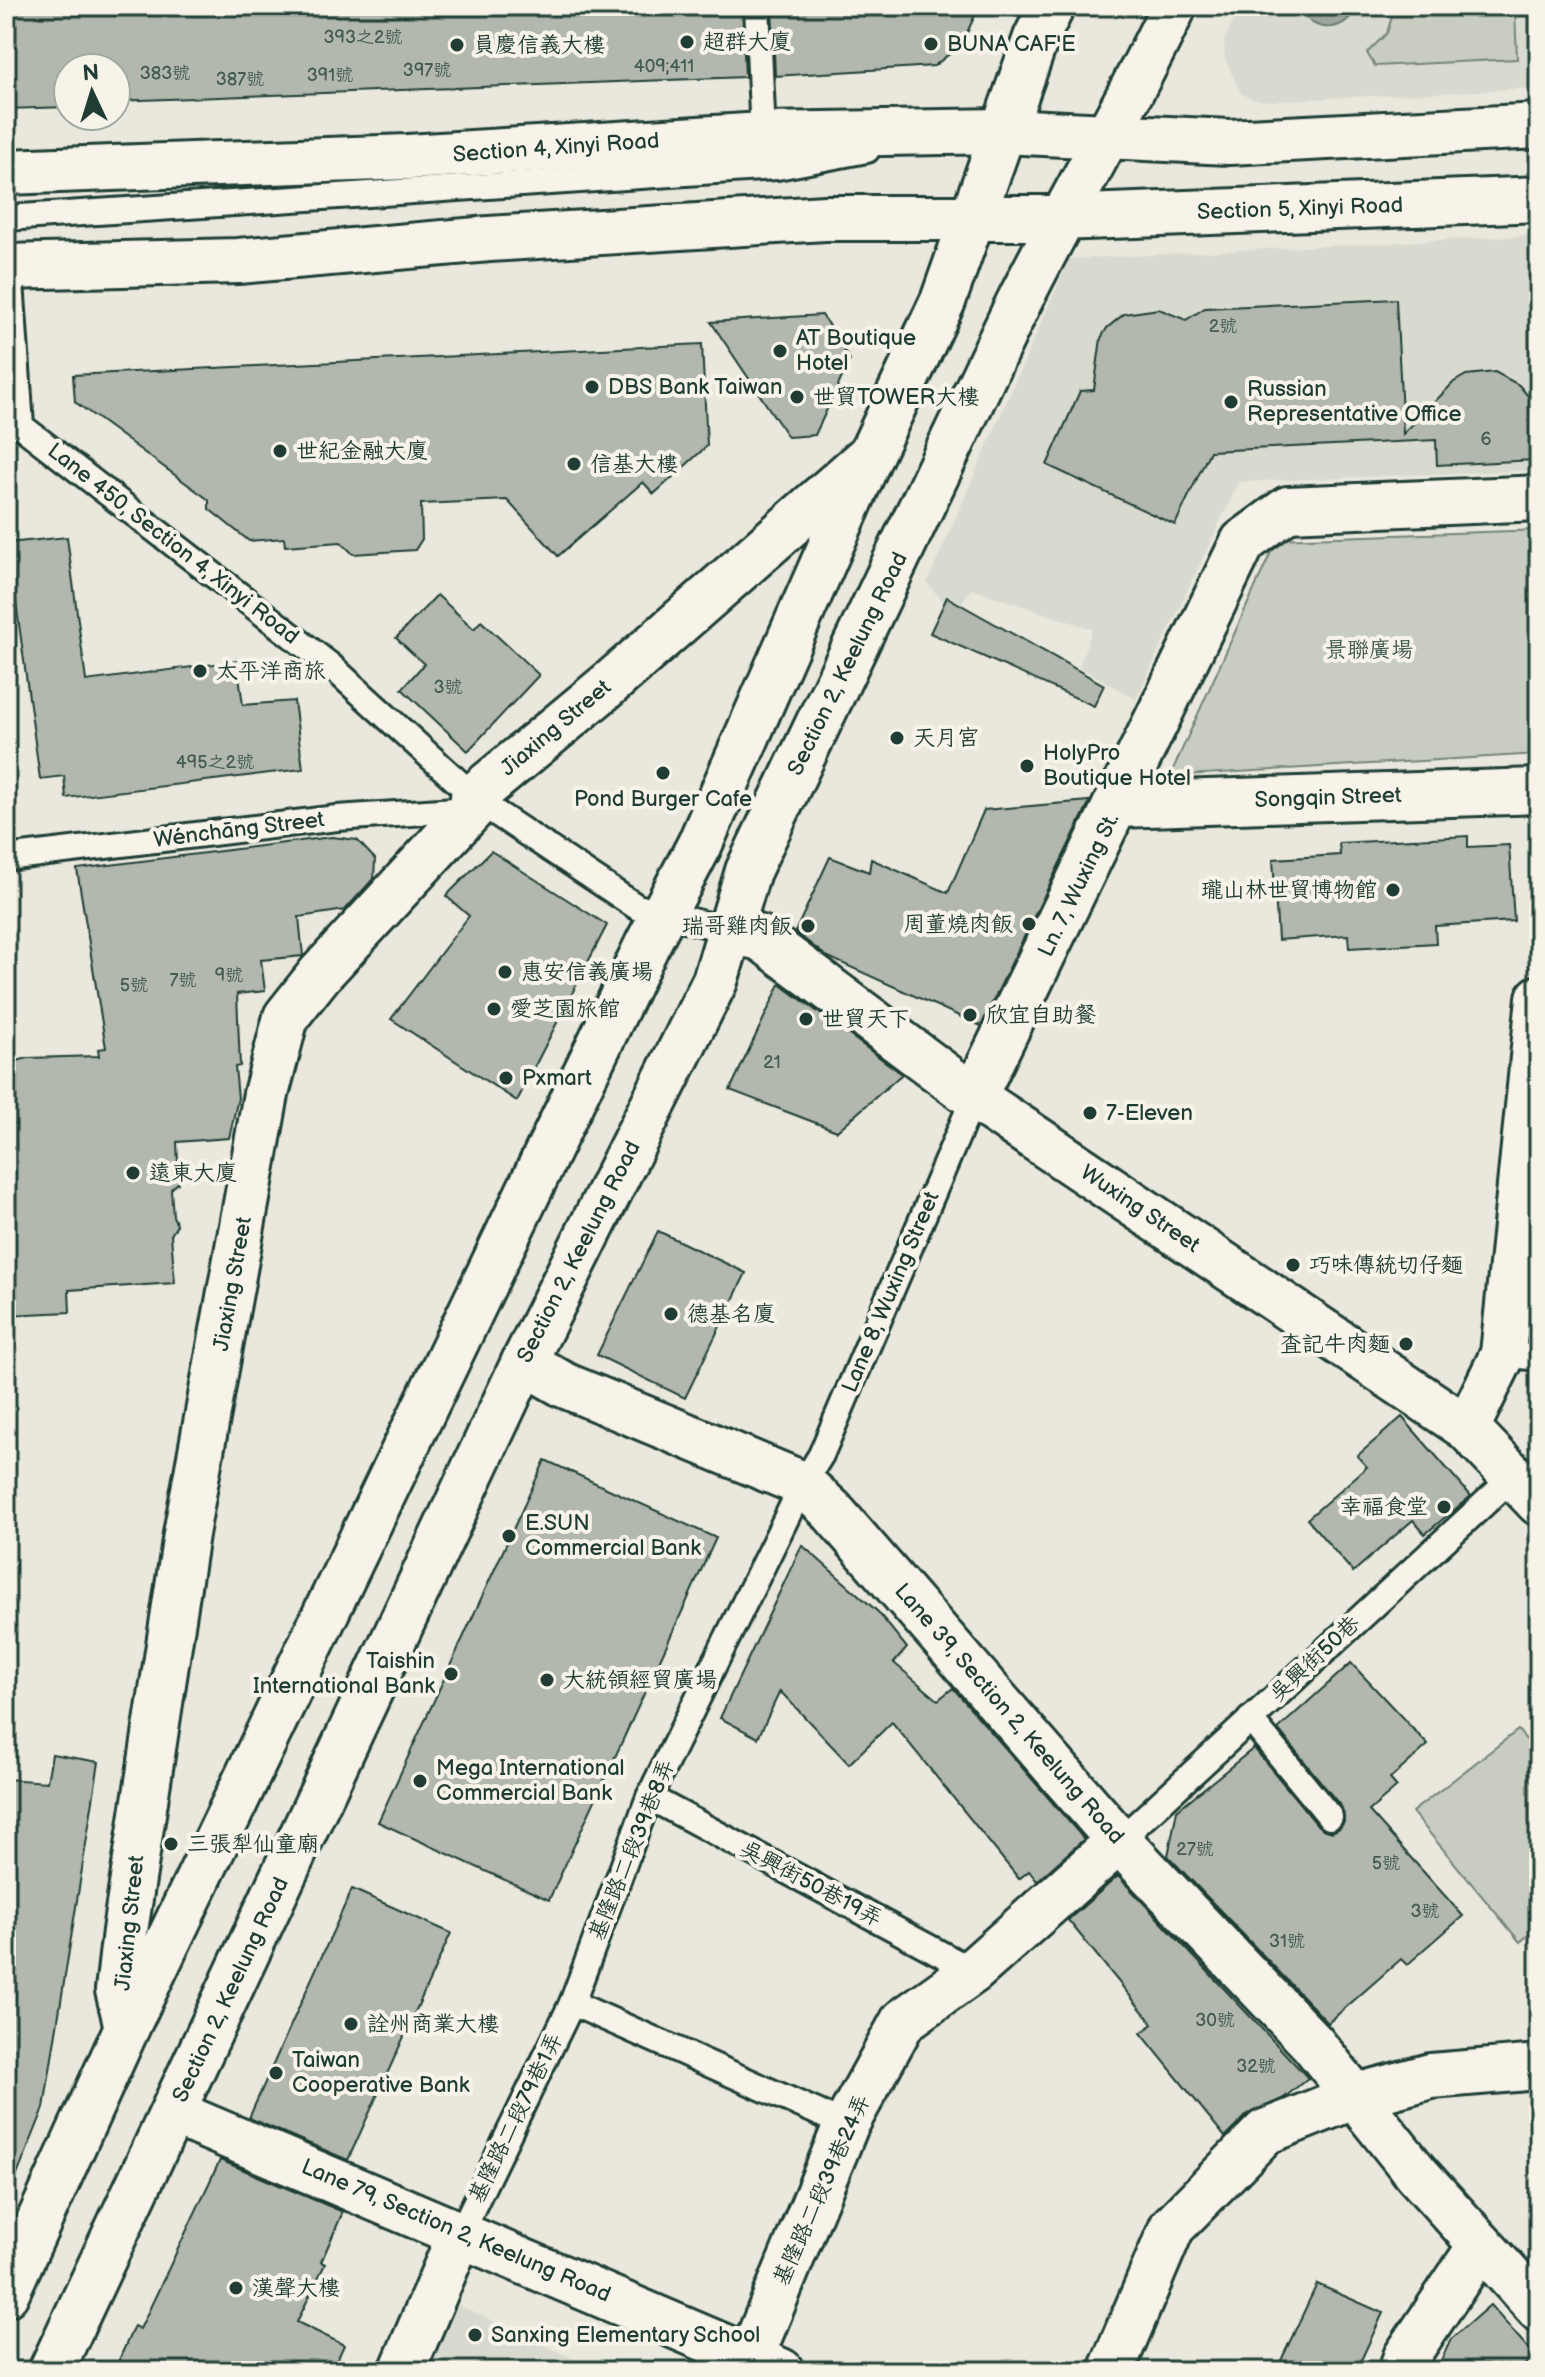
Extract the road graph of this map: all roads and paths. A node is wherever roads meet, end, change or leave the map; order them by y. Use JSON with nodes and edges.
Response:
{"nodes":[{"id":1,"x":757,"y":6,"type":"edge"},
{"id":2,"x":1052,"y":6,"type":"edge"},
{"id":3,"x":1174,"y":6,"type":"edge"},
{"id":4,"x":1539,"y":126,"type":"edge"},
{"id":5,"x":1004,"y":131,"type":"junction"},
{"id":6,"x":763,"y":135,"type":"junction"},
{"id":7,"x":1107,"y":135,"type":"junction"},
{"id":8,"x":6,"y":172,"type":"edge"},
{"id":9,"x":1539,"y":199,"type":"edge"},
{"id":10,"x":973,"y":215,"type":"junction"},
{"id":11,"x":6,"y":218,"type":"edge"},
{"id":12,"x":1060,"y":218,"type":"junction"},
{"id":13,"x":8,"y":267,"type":"edge"},
{"id":14,"x":871,"y":454,"type":"junction"},
{"id":15,"x":1539,"y":498,"type":"edge"},
{"id":16,"x":1539,"y":791,"type":"edge"},
{"id":17,"x":473,"y":803,"type":"junction"},
{"id":18,"x":1118,"y":805,"type":"junction"},
{"id":19,"x":6,"y":858,"type":"edge"},
{"id":20,"x":663,"y":912,"type":"junction"},
{"id":21,"x":731,"y":931,"type":"junction"},
{"id":22,"x":1539,"y":998,"type":"edge"},
{"id":23,"x":974,"y":1097,"type":"junction"},
{"id":24,"x":1521,"y":1356,"type":"edge"},
{"id":25,"x":524,"y":1362,"type":"junction"},
{"id":26,"x":1467,"y":1428,"type":"junction"},
{"id":27,"x":803,"y":1484,"type":"junction"},
{"id":28,"x":1526,"y":1490,"type":"edge"},
{"id":29,"x":1250,"y":1719,"type":"junction"},
{"id":30,"x":649,"y":1797,"type":"junction"},
{"id":31,"x":1330,"y":1817,"type":"dead end"},
{"id":32,"x":1119,"y":1841,"type":"junction"},
{"id":33,"x":973,"y":1971,"type":"junction"},
{"id":34,"x":572,"y":2003,"type":"junction"},
{"id":35,"x":127,"y":2027,"type":"junction"},
{"id":36,"x":1539,"y":2067,"type":"edge"},
{"id":37,"x":1353,"y":2097,"type":"junction"},
{"id":38,"x":174,"y":2113,"type":"junction"},
{"id":39,"x":846,"y":2125,"type":"junction"},
{"id":40,"x":461,"y":2232,"type":"junction"},
{"id":41,"x":1481,"y":2245,"type":"junction"},
{"id":42,"x":6,"y":2294,"type":"edge"},
{"id":43,"x":1539,"y":2309,"type":"edge"},
{"id":44,"x":766,"y":2364,"type":"edge"},
{"id":45,"x":51,"y":2371,"type":"edge"},
{"id":46,"x":402,"y":2371,"type":"edge"},
{"id":47,"x":1111,"y":2371,"type":"edge"},
{"id":48,"x":1401,"y":2371,"type":"edge"}],
"edges":[{"from":1,"to":6,"type":"lane"},
{"from":2,"to":5,"type":"main road"},
{"from":3,"to":7,"type":"main road","name":"Section 2, Keelung Road"},
{"from":4,"to":7,"type":"main road"},
{"from":5,"to":6,"type":"main road","name":"Section 4, Xinyi Road"},
{"from":5,"to":7,"type":"main road","name":"Section 4, Xinyi Road"},
{"from":5,"to":10,"type":"main road"},
{"from":5,"to":11,"type":"lane"},
{"from":6,"to":8,"type":"main road","name":"Section 4, Xinyi Road"},
{"from":7,"to":12,"type":"main road","name":"Section 2, Keelung Road"},
{"from":9,"to":12,"type":"main road","name":"Section 5, Xinyi Road"},
{"from":10,"to":12,"type":"main road"},
{"from":10,"to":13,"type":"main road"},
{"from":10,"to":14,"type":"main road"},
{"from":12,"to":21,"type":"main road","name":"Section 2, Keelung Road"},
{"from":13,"to":17,"type":"lane","name":"Lane 450, Section 4, Xinyi Road"},
{"from":14,"to":17,"type":"main road","name":"Jiaxing Street"},
{"from":14,"to":20,"type":"main road"},
{"from":15,"to":18,"type":"main road","name":"Ln. 7, Wuxing St."},
{"from":16,"to":18,"type":"main road","name":"Songqin Street"},
{"from":17,"to":19,"type":"lane","name":"Wénchāng Street"},
{"from":17,"to":20,"type":"lane","name":"Lane 450, Section 4, Xinyi Road"},
{"from":17,"to":35,"type":"main road","name":"Jiaxing Street"},
{"from":18,"to":23,"type":"main road","name":"Ln. 7, Wuxing St."},
{"from":20,"to":21,"type":"lane","name":"Lane 450, Section 4, Xinyi Road"},
{"from":20,"to":35,"type":"main road"},
{"from":21,"to":23,"type":"main road","name":"Wuxing Street"},
{"from":21,"to":25,"type":"main road","name":"Section 2, Keelung Road"},
{"from":22,"to":24,"type":"main road"},
{"from":23,"to":26,"type":"main road","name":"Wuxing Street"},
{"from":23,"to":27,"type":"lane","name":"Lane 8, Wuxing Street"},
{"from":24,"to":26,"type":"main road"},
{"from":25,"to":27,"type":"main road","name":"Lane 39, Section 2, Keelung Road"},
{"from":25,"to":38,"type":"main road","name":"Section 2, Keelung Road"},
{"from":26,"to":28,"type":"main road","name":"Wuxing Street"},
{"from":27,"to":30,"type":"lane","name":"基隆路二段39巷8弄"},
{"from":27,"to":32,"type":"main road","name":"Lane 39, Section 2, Keelung Road"},
{"from":28,"to":29,"type":"lane","name":"吳興街50巷"},
{"from":29,"to":31,"type":"lane"},
{"from":29,"to":32,"type":"lane","name":"吳興街50巷"},
{"from":30,"to":33,"type":"lane","name":"吳興街50巷19弄"},
{"from":30,"to":34,"type":"lane","name":"基隆路二段39巷8弄"},
{"from":32,"to":33,"type":"main road","name":"基隆路二段39巷24弄"},
{"from":32,"to":37,"type":"main road","name":"Lane 39, Section 2, Keelung Road"},
{"from":33,"to":39,"type":"main road","name":"基隆路二段39巷24弄"},
{"from":34,"to":39,"type":"lane"},
{"from":34,"to":40,"type":"lane","name":"基隆路二段79巷1弄"},
{"from":35,"to":42,"type":"main road"},
{"from":36,"to":37,"type":"main road"},
{"from":37,"to":41,"type":"main road","name":"Lane 39, Section 2, Keelung Road"},
{"from":37,"to":47,"type":"main road"},
{"from":38,"to":40,"type":"main road","name":"Lane 79, Section 2, Keelung Road"},
{"from":38,"to":45,"type":"main road","name":"Section 2, Keelung Road"},
{"from":39,"to":44,"type":"main road","name":"基隆路二段39巷24弄"},
{"from":40,"to":44,"type":"main road","name":"Lane 79, Section 2, Keelung Road"},
{"from":40,"to":46,"type":"main road"},
{"from":41,"to":43,"type":"main road","name":"Lane 39, Section 2, Keelung Road"},
{"from":41,"to":48,"type":"main road"}]}
